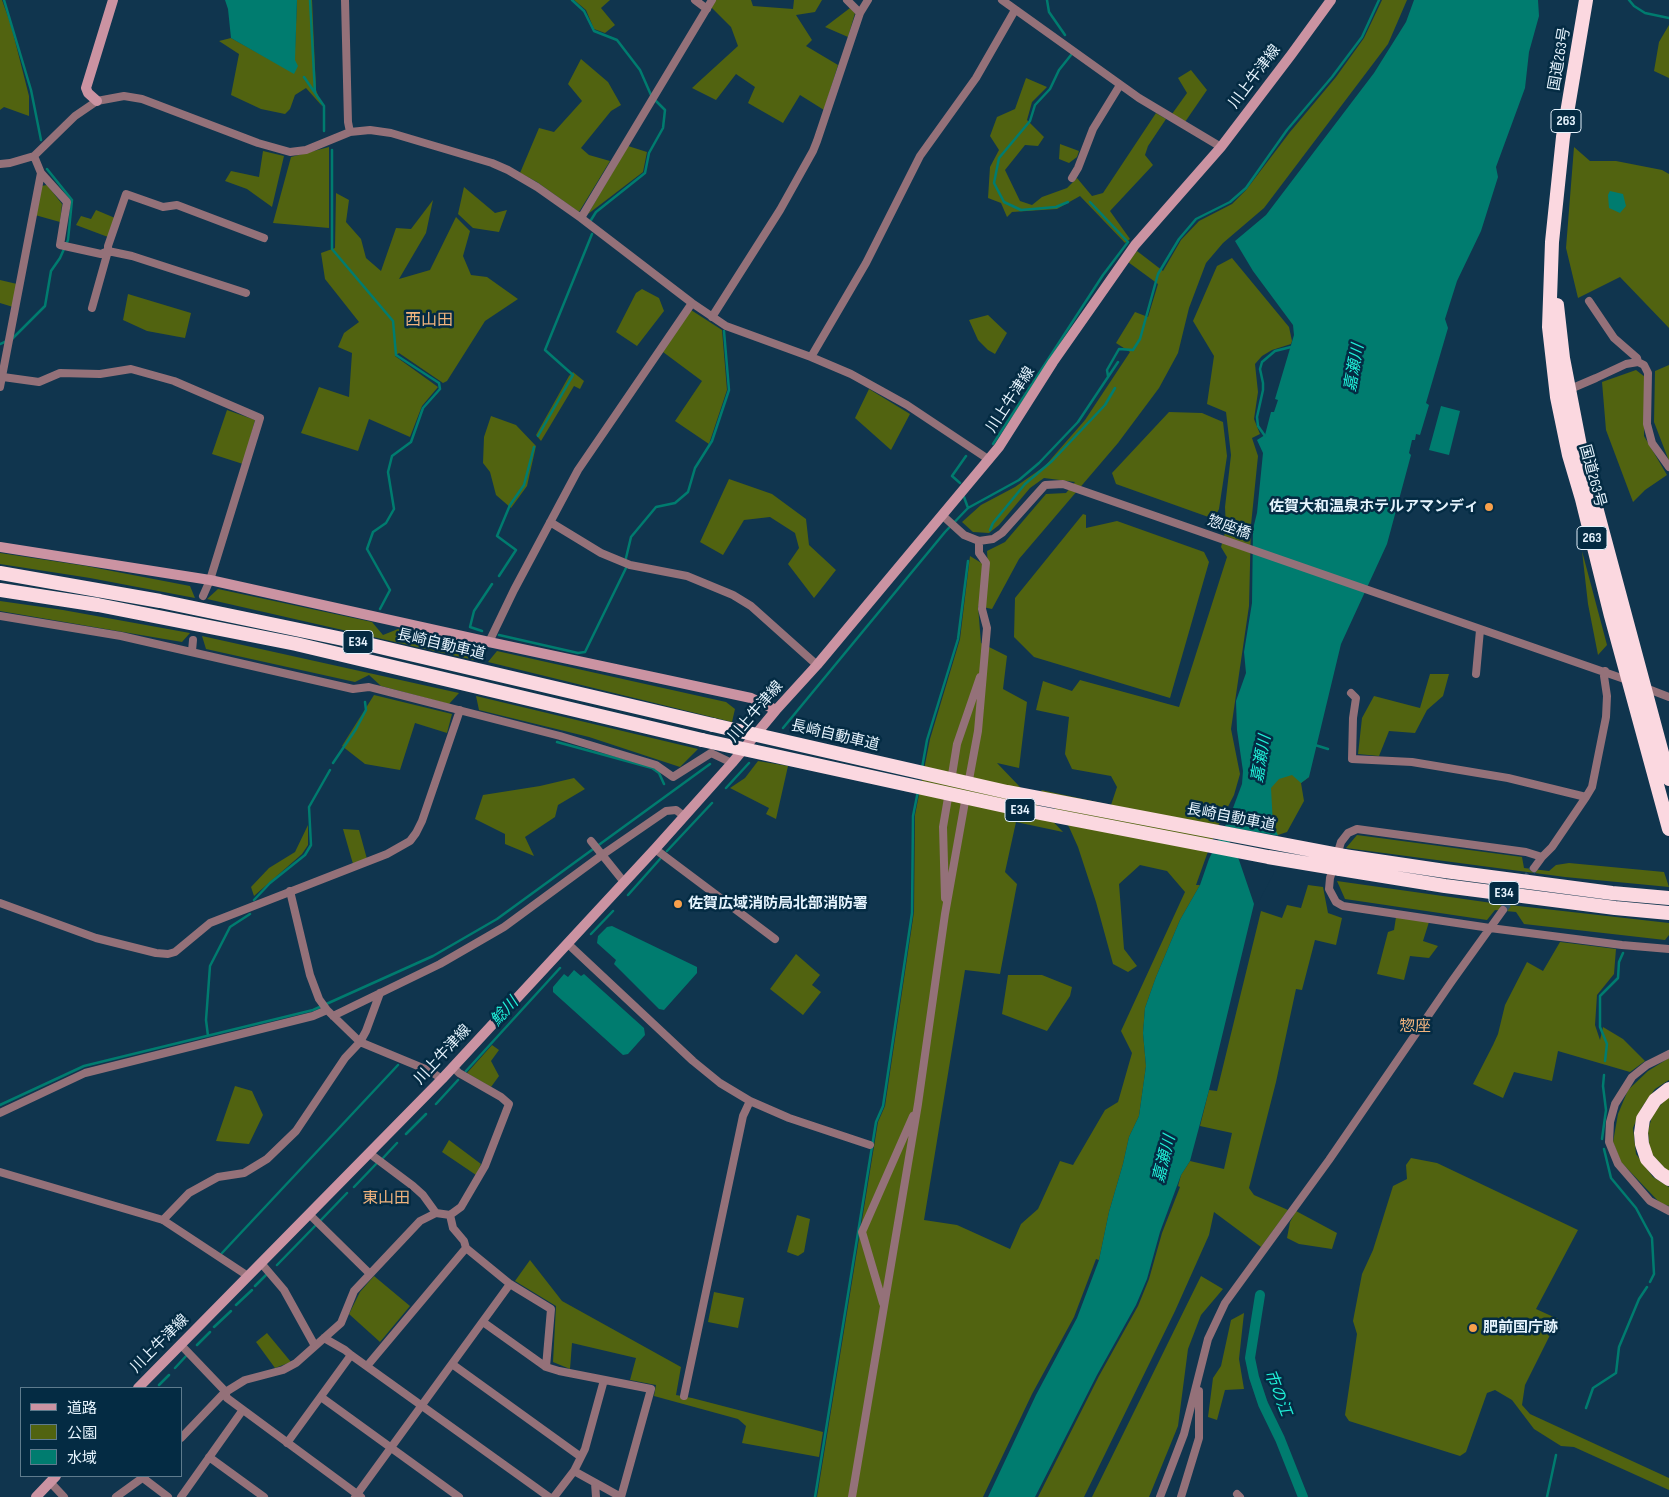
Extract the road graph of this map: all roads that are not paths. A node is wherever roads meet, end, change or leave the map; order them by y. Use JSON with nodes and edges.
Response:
{"nodes":[{"id":1,"x":113,"y":0,"type":"edge"},
{"id":2,"x":345,"y":0,"type":"edge"},
{"id":3,"x":695,"y":0,"type":"edge"},
{"id":4,"x":712,"y":0,"type":"edge"},
{"id":5,"x":847,"y":0,"type":"edge"},
{"id":6,"x":868,"y":0,"type":"edge"},
{"id":7,"x":1002,"y":0,"type":"edge"},
{"id":8,"x":1331,"y":0,"type":"edge"},
{"id":9,"x":1586,"y":0,"type":"edge"},
{"id":10,"x":706,"y":9,"type":"junction"},
{"id":11,"x":1015,"y":10,"type":"junction"},
{"id":12,"x":860,"y":13,"type":"junction"},
{"id":13,"x":1120,"y":85,"type":"junction"},
{"id":14,"x":97,"y":101,"type":"junction"},
{"id":15,"x":350,"y":132,"type":"junction"},
{"id":16,"x":1221,"y":147,"type":"junction"},
{"id":17,"x":34,"y":156,"type":"junction"},
{"id":18,"x":0,"y":164,"type":"edge"},
{"id":19,"x":41,"y":172,"type":"junction"},
{"id":20,"x":1072,"y":178,"type":"dead end"},
{"id":21,"x":580,"y":218,"type":"junction"},
{"id":22,"x":264,"y":238,"type":"dead end"},
{"id":23,"x":1552,"y":242,"type":"junction"},
{"id":24,"x":108,"y":251,"type":"junction"},
{"id":25,"x":246,"y":293,"type":"dead end"},
{"id":26,"x":1588,"y":301,"type":"dead end"},
{"id":27,"x":692,"y":303,"type":"junction"},
{"id":28,"x":92,"y":308,"type":"dead end"},
{"id":29,"x":712,"y":317,"type":"junction"},
{"id":30,"x":811,"y":357,"type":"junction"},
{"id":31,"x":1638,"y":362,"type":"junction"},
{"id":32,"x":3,"y":377,"type":"junction"},
{"id":33,"x":0,"y":387,"type":"edge"},
{"id":34,"x":1568,"y":387,"type":"junction"},
{"id":35,"x":988,"y":460,"type":"junction"},
{"id":36,"x":1669,"y":467,"type":"edge"},
{"id":37,"x":944,"y":517,"type":"junction"},
{"id":38,"x":550,"y":522,"type":"junction"},
{"id":39,"x":980,"y":541,"type":"junction"},
{"id":40,"x":0,"y":547,"type":"edge"},
{"id":41,"x":0,"y":573,"type":"edge"},
{"id":42,"x":210,"y":580,"type":"junction"},
{"id":43,"x":0,"y":590,"type":"edge"},
{"id":44,"x":203,"y":596,"type":"dead end"},
{"id":45,"x":0,"y":616,"type":"edge"},
{"id":46,"x":1480,"y":630,"type":"junction"},
{"id":47,"x":193,"y":640,"type":"dead end"},
{"id":48,"x":489,"y":642,"type":"junction"},
{"id":49,"x":192,"y":652,"type":"junction"},
{"id":50,"x":817,"y":665,"type":"junction"},
{"id":51,"x":984,"y":666,"type":"junction"},
{"id":52,"x":1605,"y":671,"type":"junction"},
{"id":53,"x":1476,"y":674,"type":"dead end"},
{"id":54,"x":1629,"y":681,"type":"junction"},
{"id":55,"x":1645,"y":688,"type":"junction"},
{"id":56,"x":1351,"y":693,"type":"dead end"},
{"id":57,"x":1669,"y":697,"type":"edge"},
{"id":58,"x":460,"y":710,"type":"junction"},
{"id":59,"x":776,"y":710,"type":"junction"},
{"id":60,"x":1664,"y":743,"type":"edge"},
{"id":61,"x":732,"y":763,"type":"junction"},
{"id":62,"x":1669,"y":779,"type":"edge"},
{"id":63,"x":1586,"y":797,"type":"junction"},
{"id":64,"x":684,"y":816,"type":"junction"},
{"id":65,"x":1669,"y":829,"type":"edge"},
{"id":66,"x":591,"y":841,"type":"dead end"},
{"id":67,"x":655,"y":848,"type":"junction"},
{"id":68,"x":602,"y":855,"type":"junction"},
{"id":69,"x":1542,"y":858,"type":"junction"},
{"id":70,"x":1534,"y":868,"type":"tunnel mouth"},
{"id":71,"x":624,"y":882,"type":"junction"},
{"id":72,"x":290,"y":891,"type":"junction"},
{"id":73,"x":1668,"y":898,"type":"edge"},
{"id":74,"x":0,"y":903,"type":"edge"},
{"id":75,"x":1503,"y":910,"type":"tunnel mouth"},
{"id":76,"x":1669,"y":913,"type":"edge"},
{"id":77,"x":945,"y":914,"type":"junction"},
{"id":78,"x":1490,"y":928,"type":"junction"},
{"id":79,"x":775,"y":939,"type":"dead end"},
{"id":80,"x":568,"y":943,"type":"junction"},
{"id":81,"x":1669,"y":949,"type":"edge"},
{"id":82,"x":380,"y":993,"type":"junction"},
{"id":83,"x":330,"y":1013,"type":"junction"},
{"id":84,"x":360,"y":1042,"type":"junction"},
{"id":85,"x":1669,"y":1054,"type":"edge"},
{"id":86,"x":453,"y":1067,"type":"junction"},
{"id":87,"x":442,"y":1079,"type":"junction"},
{"id":88,"x":1669,"y":1089,"type":"edge"},
{"id":89,"x":750,"y":1102,"type":"junction"},
{"id":90,"x":918,"y":1104,"type":"junction"},
{"id":91,"x":0,"y":1113,"type":"edge"},
{"id":92,"x":870,"y":1145,"type":"dead end"},
{"id":93,"x":369,"y":1154,"type":"junction"},
{"id":94,"x":0,"y":1172,"type":"edge"},
{"id":95,"x":1669,"y":1179,"type":"edge"},
{"id":96,"x":1669,"y":1211,"type":"edge"},
{"id":97,"x":436,"y":1213,"type":"junction"},
{"id":98,"x":309,"y":1214,"type":"junction"},
{"id":99,"x":450,"y":1216,"type":"junction"},
{"id":100,"x":163,"y":1220,"type":"junction"},
{"id":101,"x":466,"y":1248,"type":"junction"},
{"id":102,"x":261,"y":1263,"type":"junction"},
{"id":103,"x":370,"y":1274,"type":"junction"},
{"id":104,"x":248,"y":1276,"type":"junction"},
{"id":105,"x":510,"y":1284,"type":"junction"},
{"id":106,"x":884,"y":1305,"type":"junction"},
{"id":107,"x":483,"y":1322,"type":"junction"},
{"id":108,"x":324,"y":1338,"type":"junction"},
{"id":109,"x":181,"y":1345,"type":"junction"},
{"id":110,"x":315,"y":1346,"type":"junction"},
{"id":111,"x":351,"y":1355,"type":"junction"},
{"id":112,"x":452,"y":1364,"type":"junction"},
{"id":113,"x":367,"y":1366,"type":"junction"},
{"id":114,"x":546,"y":1367,"type":"junction"},
{"id":115,"x":604,"y":1380,"type":"junction"},
{"id":116,"x":1198,"y":1381,"type":"junction"},
{"id":117,"x":139,"y":1387,"type":"edge"},
{"id":118,"x":224,"y":1393,"type":"junction"},
{"id":119,"x":684,"y":1396,"type":"dead end"},
{"id":120,"x":321,"y":1397,"type":"junction"},
{"id":121,"x":422,"y":1405,"type":"junction"},
{"id":122,"x":242,"y":1411,"type":"junction"},
{"id":123,"x":182,"y":1437,"type":"edge"},
{"id":124,"x":287,"y":1443,"type":"junction"},
{"id":125,"x":391,"y":1448,"type":"junction"},
{"id":126,"x":209,"y":1457,"type":"junction"},
{"id":127,"x":581,"y":1457,"type":"junction"},
{"id":128,"x":574,"y":1471,"type":"junction"},
{"id":129,"x":144,"y":1477,"type":"edge"},
{"id":130,"x":53,"y":1479,"type":"edge"},
{"id":131,"x":595,"y":1483,"type":"junction"},
{"id":132,"x":358,"y":1496,"type":"edge"},
{"id":133,"x":36,"y":1497,"type":"edge"},
{"id":134,"x":64,"y":1497,"type":"edge"},
{"id":135,"x":116,"y":1497,"type":"edge"},
{"id":136,"x":168,"y":1497,"type":"edge"},
{"id":137,"x":181,"y":1497,"type":"edge"},
{"id":138,"x":264,"y":1497,"type":"edge"},
{"id":139,"x":459,"y":1497,"type":"edge"},
{"id":140,"x":549,"y":1497,"type":"edge"},
{"id":141,"x":554,"y":1497,"type":"edge"},
{"id":142,"x":596,"y":1497,"type":"edge"},
{"id":143,"x":621,"y":1497,"type":"edge"},
{"id":144,"x":852,"y":1497,"type":"edge"},
{"id":145,"x":1160,"y":1497,"type":"edge"},
{"id":146,"x":1181,"y":1497,"type":"edge"}],
"edges":[{"from":1,"to":14,"type":"main road"},
{"from":2,"to":15,"type":"street"},
{"from":3,"to":10,"type":"street"},
{"from":4,"to":10,"type":"street"},
{"from":5,"to":12,"type":"street"},
{"from":6,"to":12,"type":"street"},
{"from":7,"to":11,"type":"street"},
{"from":8,"to":16,"type":"main road","name":"川上牛津線"},
{"from":9,"to":23,"type":"highway","name":"国道263号","number":"263"},
{"from":10,"to":21,"type":"street"},
{"from":11,"to":13,"type":"street"},
{"from":11,"to":30,"type":"street"},
{"from":12,"to":29,"type":"street"},
{"from":13,"to":16,"type":"street"},
{"from":13,"to":20,"type":"street"},
{"from":14,"to":15,"type":"street"},
{"from":14,"to":17,"type":"street"},
{"from":15,"to":21,"type":"street"},
{"from":16,"to":35,"type":"main road","name":"川上牛津線"},
{"from":17,"to":18,"type":"street"},
{"from":17,"to":19,"type":"street"},
{"from":19,"to":24,"type":"street"},
{"from":19,"to":32,"type":"street"},
{"from":21,"to":27,"type":"street"},
{"from":22,"to":24,"type":"street"},
{"from":23,"to":34,"type":"highway","name":"国道263号","number":"263"},
{"from":23,"to":54,"type":"highway","name":"国道263号","number":"263"},
{"from":24,"to":25,"type":"street"},
{"from":24,"to":28,"type":"street"},
{"from":26,"to":31,"type":"street"},
{"from":27,"to":29,"type":"street"},
{"from":27,"to":38,"type":"street"},
{"from":29,"to":30,"type":"street"},
{"from":30,"to":35,"type":"street"},
{"from":31,"to":34,"type":"street"},
{"from":31,"to":36,"type":"street"},
{"from":32,"to":33,"type":"street"},
{"from":32,"to":42,"type":"street"},
{"from":34,"to":55,"type":"highway","name":"国道263号","number":"263"},
{"from":35,"to":37,"type":"main road","name":"川上牛津線"},
{"from":37,"to":39,"type":"street"},
{"from":37,"to":50,"type":"main road","name":"川上牛津線"},
{"from":38,"to":48,"type":"street"},
{"from":38,"to":50,"type":"street"},
{"from":39,"to":46,"type":"street","name":"惣座橋"},
{"from":39,"to":51,"type":"street"},
{"from":40,"to":42,"type":"main road"},
{"from":41,"to":73,"type":"highway","name":"長崎自動車道","number":"E34","bridge":true},
{"from":42,"to":44,"type":"street"},
{"from":42,"to":48,"type":"main road"},
{"from":43,"to":76,"type":"highway","name":"長崎自動車道","number":"E34","bridge":true},
{"from":45,"to":49,"type":"street"},
{"from":46,"to":52,"type":"street","name":"惣座橋"},
{"from":46,"to":53,"type":"street"},
{"from":47,"to":49,"type":"street"},
{"from":48,"to":59,"type":"main road"},
{"from":49,"to":58,"type":"street"},
{"from":50,"to":59,"type":"main road","name":"川上牛津線"},
{"from":51,"to":77,"type":"street"},
{"from":51,"to":77,"type":"street"},
{"from":52,"to":54,"type":"street","name":"惣座橋"},
{"from":52,"to":63,"type":"street"},
{"from":54,"to":55,"type":"street","name":"惣座橋"},
{"from":54,"to":65,"type":"highway","name":"国道263号","number":"263"},
{"from":55,"to":57,"type":"street","name":"惣座橋"},
{"from":55,"to":60,"type":"highway","name":"国道263号","number":"263"},
{"from":56,"to":63,"type":"street"},
{"from":58,"to":61,"type":"street"},
{"from":58,"to":72,"type":"street"},
{"from":59,"to":61,"type":"main road","name":"川上牛津線"},
{"from":60,"to":62,"type":"highway","name":"国道263号","number":"263"},
{"from":61,"to":64,"type":"main road","name":"川上牛津線"},
{"from":63,"to":69,"type":"street"},
{"from":64,"to":67,"type":"main road","name":"川上牛津線"},
{"from":64,"to":68,"type":"street"},
{"from":66,"to":68,"type":"street"},
{"from":67,"to":71,"type":"main road","name":"川上牛津線"},
{"from":67,"to":79,"type":"street"},
{"from":68,"to":71,"type":"street"},
{"from":68,"to":82,"type":"street"},
{"from":69,"to":70,"type":"street"},
{"from":69,"to":78,"type":"street"},
{"from":71,"to":80,"type":"main road","name":"川上牛津線"},
{"from":72,"to":74,"type":"street"},
{"from":72,"to":83,"type":"street"},
{"from":75,"to":78,"type":"street"},
{"from":77,"to":90,"type":"street"},
{"from":78,"to":81,"type":"street"},
{"from":78,"to":116,"type":"street"},
{"from":80,"to":86,"type":"main road","name":"川上牛津線"},
{"from":80,"to":89,"type":"street"},
{"from":82,"to":83,"type":"street"},
{"from":82,"to":84,"type":"street"},
{"from":83,"to":84,"type":"street"},
{"from":83,"to":91,"type":"street"},
{"from":84,"to":87,"type":"street"},
{"from":84,"to":100,"type":"street"},
{"from":85,"to":96,"type":"street"},
{"from":86,"to":87,"type":"main road","name":"川上牛津線"},
{"from":86,"to":99,"type":"street"},
{"from":87,"to":93,"type":"main road","name":"川上牛津線"},
{"from":88,"to":95,"type":"highway"},
{"from":89,"to":92,"type":"street"},
{"from":89,"to":119,"type":"street"},
{"from":90,"to":106,"type":"street"},
{"from":90,"to":106,"type":"street"},
{"from":93,"to":97,"type":"street"},
{"from":93,"to":98,"type":"main road","name":"川上牛津線"},
{"from":94,"to":100,"type":"street"},
{"from":97,"to":99,"type":"street"},
{"from":97,"to":103,"type":"street"},
{"from":98,"to":102,"type":"main road","name":"川上牛津線"},
{"from":98,"to":103,"type":"street"},
{"from":99,"to":101,"type":"street"},
{"from":100,"to":104,"type":"street"},
{"from":101,"to":105,"type":"street"},
{"from":101,"to":113,"type":"street"},
{"from":102,"to":104,"type":"main road","name":"川上牛津線"},
{"from":102,"to":110,"type":"street"},
{"from":103,"to":108,"type":"street"},
{"from":104,"to":109,"type":"main road","name":"川上牛津線"},
{"from":105,"to":107,"type":"street"},
{"from":105,"to":114,"type":"street"},
{"from":106,"to":144,"type":"street"},
{"from":107,"to":112,"type":"street"},
{"from":107,"to":114,"type":"street"},
{"from":108,"to":110,"type":"street"},
{"from":108,"to":111,"type":"street"},
{"from":109,"to":117,"type":"main road","name":"川上牛津線"},
{"from":109,"to":118,"type":"street"},
{"from":110,"to":118,"type":"street"},
{"from":111,"to":113,"type":"street"},
{"from":111,"to":120,"type":"street"},
{"from":112,"to":121,"type":"street"},
{"from":112,"to":127,"type":"street"},
{"from":113,"to":121,"type":"street"},
{"from":114,"to":115,"type":"street"},
{"from":115,"to":127,"type":"street"},
{"from":115,"to":143,"type":"street"},
{"from":116,"to":145,"type":"street"},
{"from":116,"to":146,"type":"street"},
{"from":118,"to":122,"type":"street"},
{"from":118,"to":123,"type":"street"},
{"from":120,"to":124,"type":"street"},
{"from":120,"to":125,"type":"street"},
{"from":121,"to":125,"type":"street"},
{"from":121,"to":140,"type":"street"},
{"from":122,"to":124,"type":"street"},
{"from":122,"to":126,"type":"street"},
{"from":124,"to":132,"type":"street"},
{"from":125,"to":132,"type":"street"},
{"from":125,"to":139,"type":"street"},
{"from":126,"to":137,"type":"street"},
{"from":126,"to":138,"type":"street"},
{"from":127,"to":128,"type":"street"},
{"from":128,"to":131,"type":"street"},
{"from":128,"to":141,"type":"street"},
{"from":129,"to":135,"type":"street"},
{"from":129,"to":136,"type":"street"},
{"from":130,"to":133,"type":"main road"},
{"from":130,"to":134,"type":"street"},
{"from":131,"to":142,"type":"street"},
{"from":131,"to":143,"type":"street"}]}
